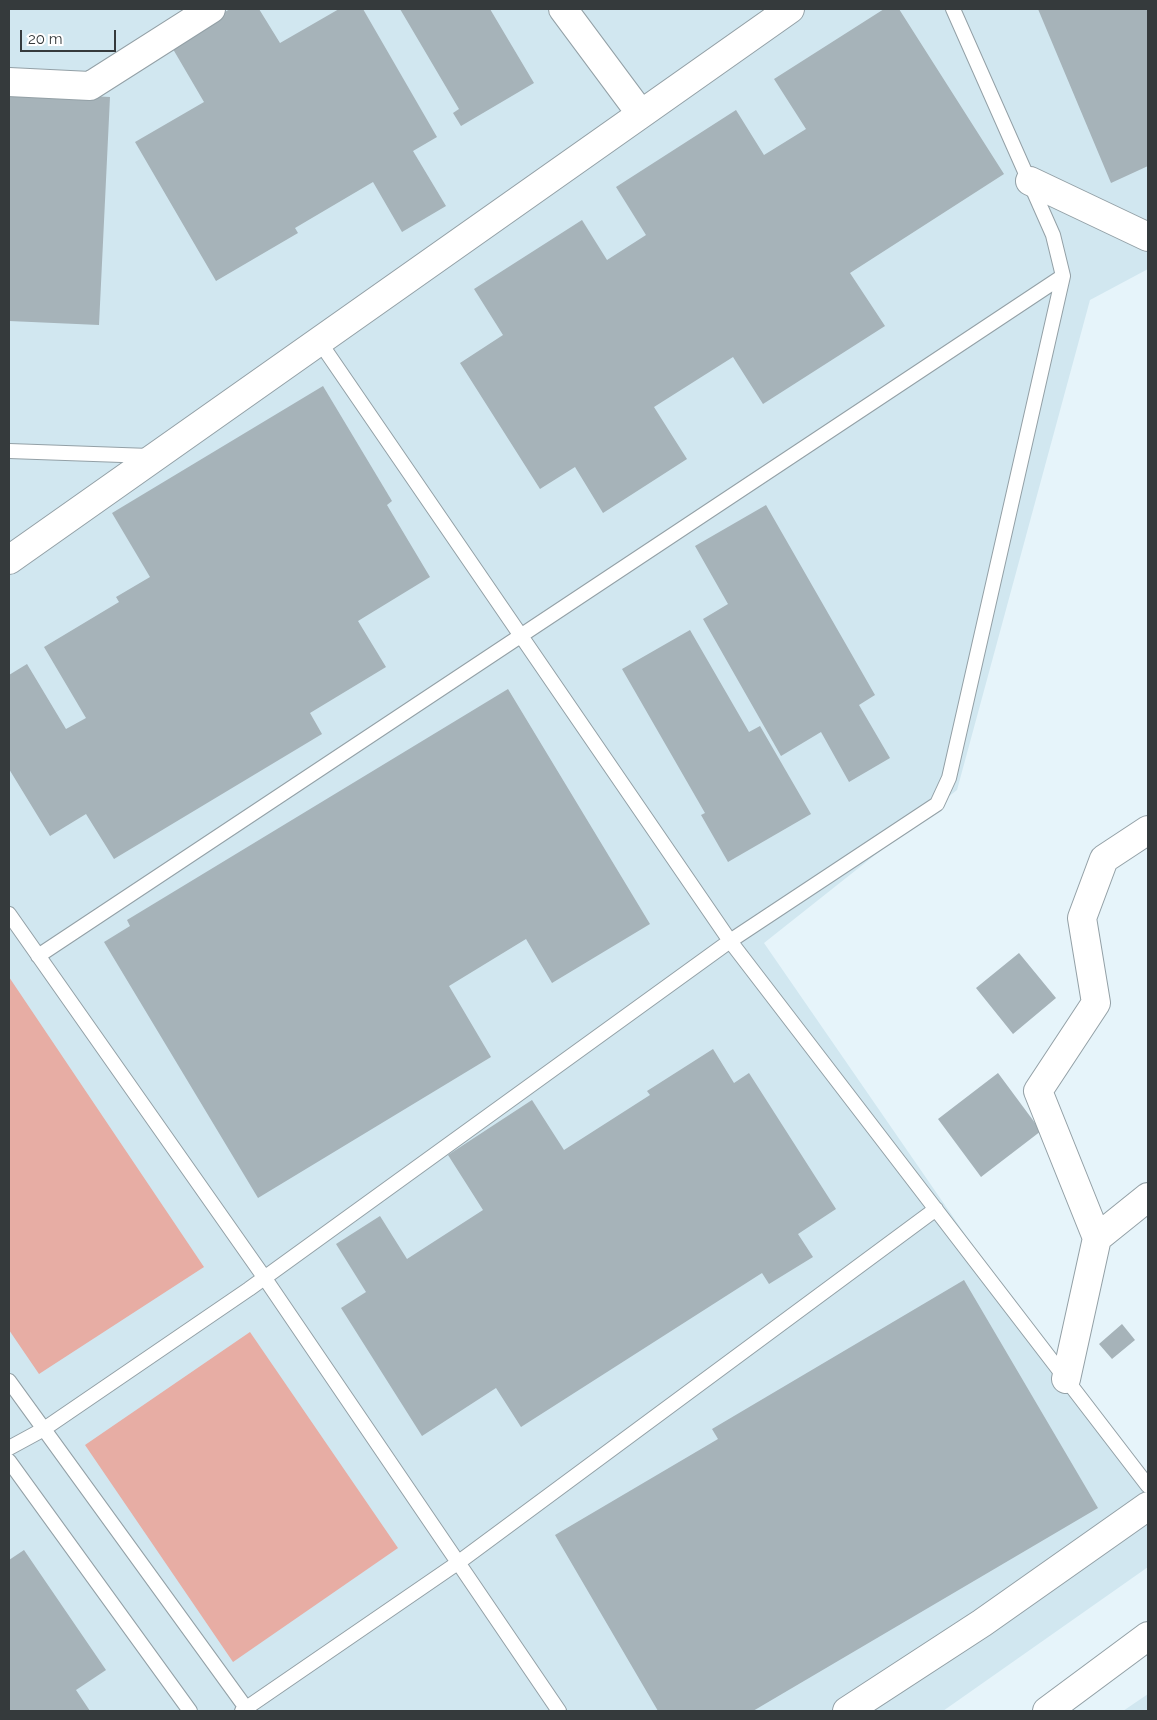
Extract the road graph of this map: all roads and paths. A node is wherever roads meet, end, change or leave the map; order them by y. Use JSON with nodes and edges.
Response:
{"nodes":[{"id":1,"x":211,"y":9,"type":"edge"},
{"id":2,"x":563,"y":9,"type":"edge"},
{"id":3,"x":790,"y":9,"type":"edge"},
{"id":4,"x":953,"y":9,"type":"edge"},
{"id":5,"x":9,"y":82,"type":"edge"},
{"id":6,"x":641,"y":114,"type":"junction"},
{"id":7,"x":1030,"y":181,"type":"junction"},
{"id":8,"x":1148,"y":237,"type":"edge"},
{"id":9,"x":1063,"y":276,"type":"junction"},
{"id":10,"x":319,"y":341,"type":"junction"},
{"id":11,"x":9,"y":451,"type":"edge"},
{"id":12,"x":156,"y":457,"type":"junction"},
{"id":13,"x":9,"y":560,"type":"edge"},
{"id":14,"x":521,"y":637,"type":"junction"},
{"id":15,"x":1148,"y":830,"type":"edge"},
{"id":16,"x":9,"y":914,"type":"edge"},
{"id":17,"x":730,"y":941,"type":"junction"},
{"id":18,"x":38,"y":956,"type":"junction"},
{"id":19,"x":1148,"y":1197,"type":"edge"},
{"id":20,"x":936,"y":1209,"type":"junction"},
{"id":21,"x":1148,"y":1214,"type":"edge"},
{"id":22,"x":1097,"y":1238,"type":"junction"},
{"id":23,"x":264,"y":1277,"type":"junction"},
{"id":24,"x":1066,"y":1379,"type":"junction"},
{"id":25,"x":9,"y":1381,"type":"edge"},
{"id":26,"x":44,"y":1429,"type":"junction"},
{"id":27,"x":9,"y":1448,"type":"edge"},
{"id":28,"x":9,"y":1462,"type":"edge"},
{"id":29,"x":1148,"y":1486,"type":"edge"},
{"id":30,"x":1148,"y":1506,"type":"edge"},
{"id":31,"x":459,"y":1562,"type":"junction"},
{"id":32,"x":1148,"y":1636,"type":"edge"},
{"id":33,"x":244,"y":1710,"type":"edge"},
{"id":34,"x":190,"y":1711,"type":"edge"},
{"id":35,"x":559,"y":1711,"type":"edge"},
{"id":36,"x":847,"y":1711,"type":"edge"},
{"id":37,"x":1046,"y":1711,"type":"edge"}],
"edges":[{"from":1,"to":5,"type":"street"},
{"from":2,"to":6,"type":"street"},
{"from":3,"to":6,"type":"street"},
{"from":4,"to":7,"type":"lane"},
{"from":6,"to":10,"type":"street"},
{"from":7,"to":8,"type":"street"},
{"from":7,"to":9,"type":"lane"},
{"from":9,"to":14,"type":"lane"},
{"from":9,"to":17,"type":"lane"},
{"from":10,"to":12,"type":"street"},
{"from":10,"to":14,"type":"lane"},
{"from":11,"to":12,"type":"lane"},
{"from":12,"to":13,"type":"street"},
{"from":14,"to":17,"type":"lane"},
{"from":14,"to":18,"type":"lane"},
{"from":15,"to":22,"type":"street"},
{"from":16,"to":18,"type":"lane"},
{"from":17,"to":20,"type":"lane"},
{"from":17,"to":23,"type":"lane"},
{"from":18,"to":23,"type":"lane"},
{"from":19,"to":22,"type":"street"},
{"from":20,"to":24,"type":"lane"},
{"from":20,"to":31,"type":"lane"},
{"from":21,"to":22,"type":"street"},
{"from":22,"to":24,"type":"street"},
{"from":23,"to":26,"type":"lane"},
{"from":23,"to":31,"type":"lane"},
{"from":24,"to":29,"type":"lane"},
{"from":25,"to":26,"type":"lane"},
{"from":26,"to":27,"type":"lane"},
{"from":26,"to":33,"type":"lane"},
{"from":28,"to":34,"type":"lane"},
{"from":30,"to":36,"type":"street"},
{"from":31,"to":33,"type":"lane"},
{"from":31,"to":35,"type":"lane"},
{"from":32,"to":37,"type":"street"}]}
